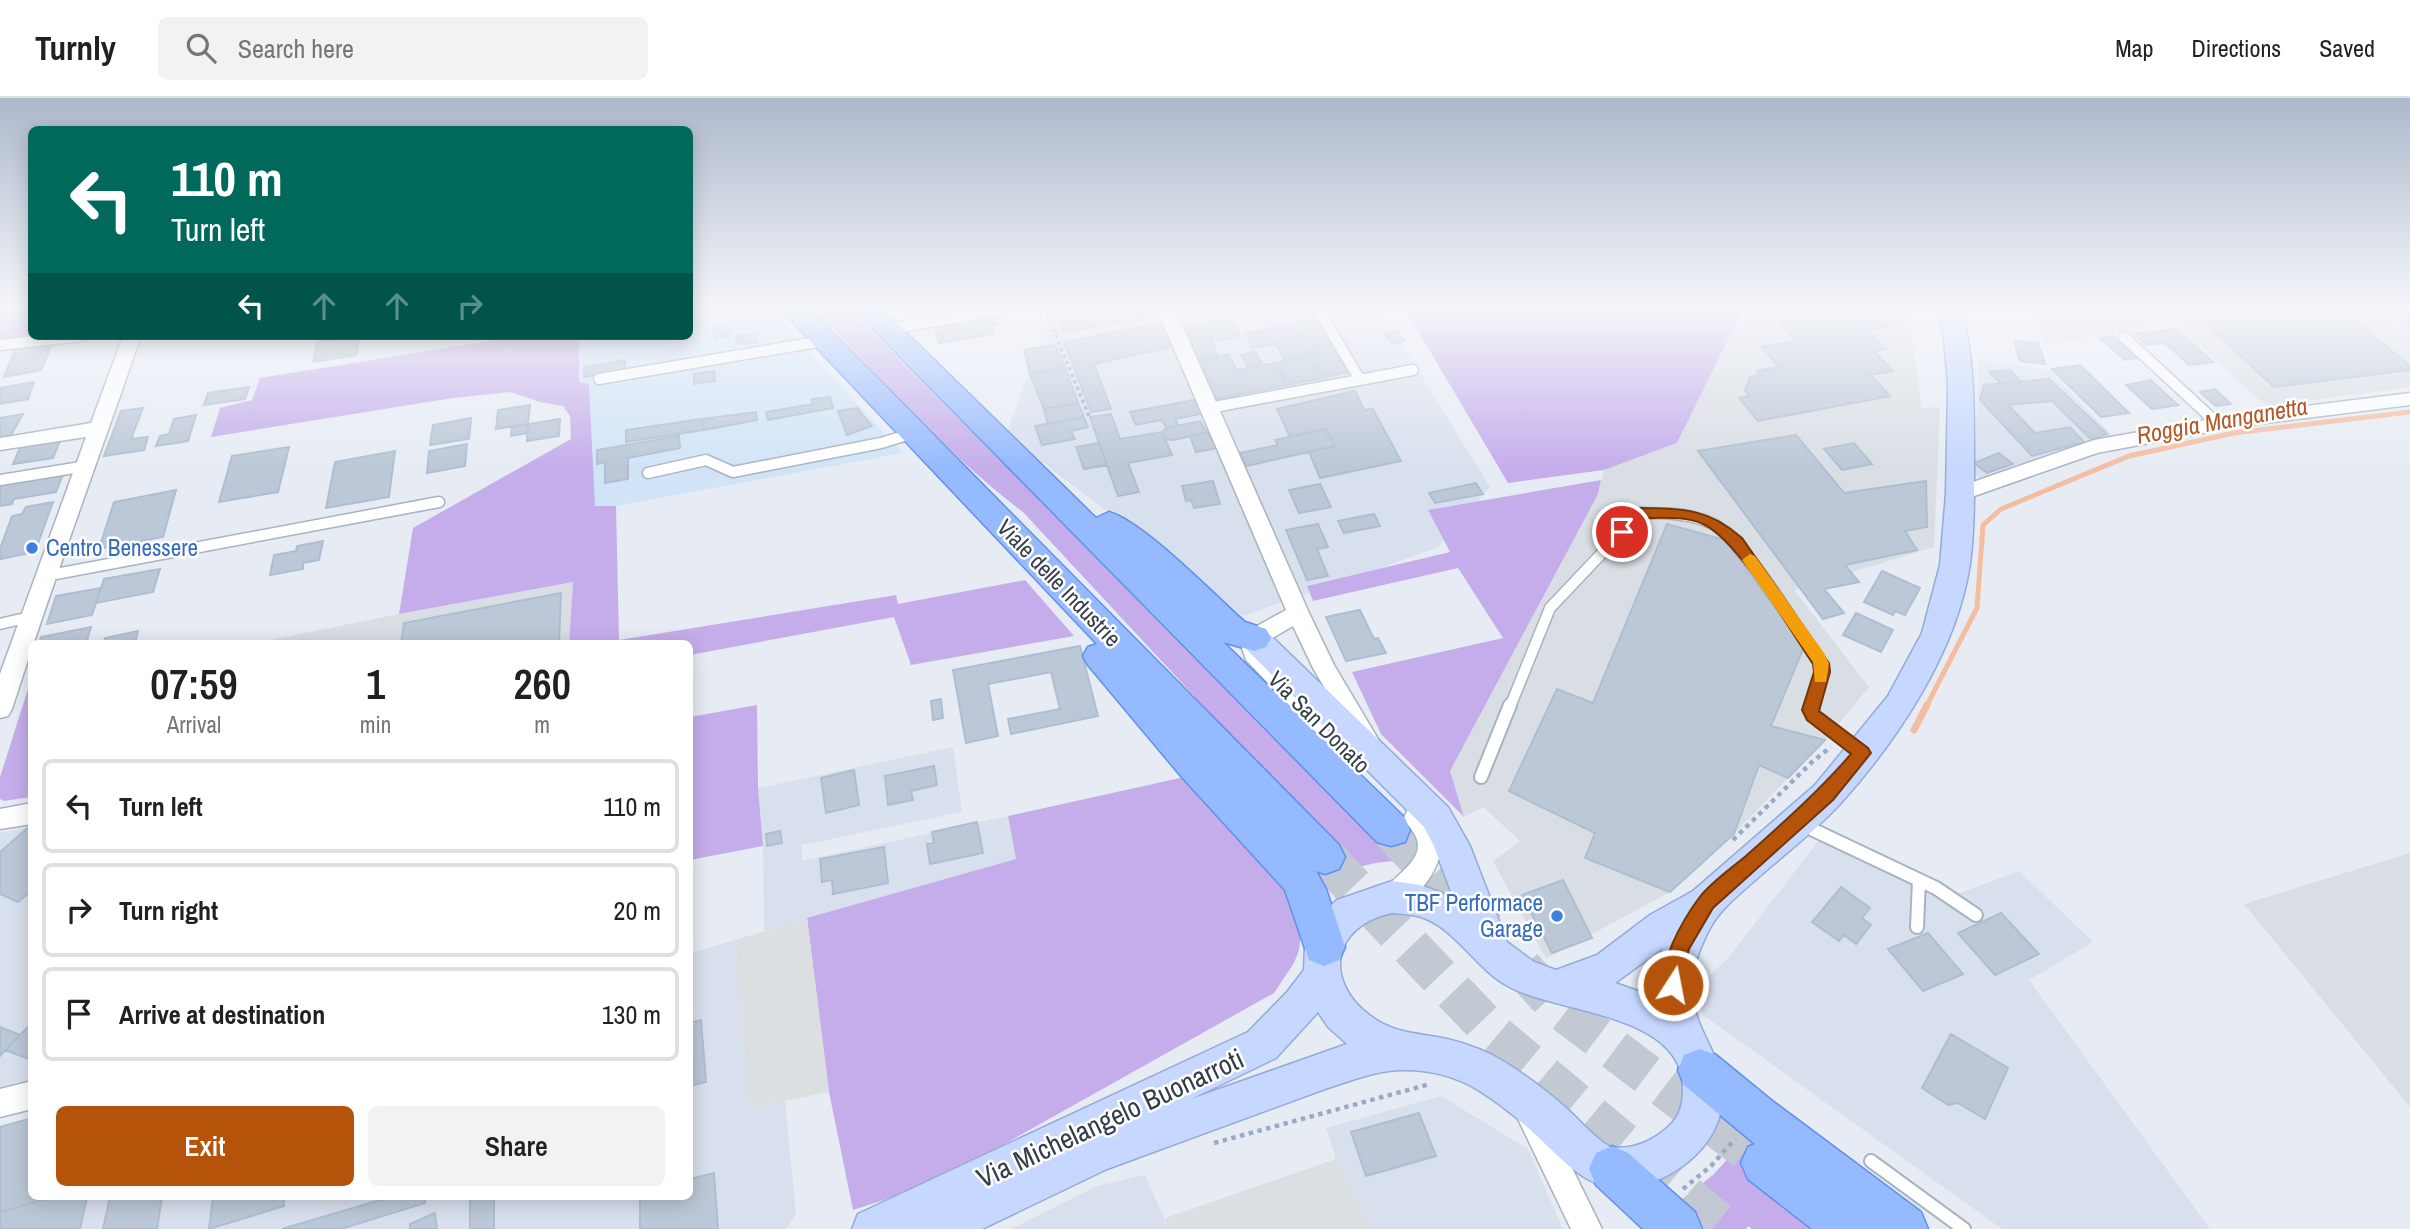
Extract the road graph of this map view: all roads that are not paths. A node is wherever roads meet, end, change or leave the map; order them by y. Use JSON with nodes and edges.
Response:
{"nodes":[{"id":1,"x":123,"y":362,"type":"edge"},
{"id":2,"x":701,"y":362,"type":"edge"},
{"id":3,"x":844,"y":362,"type":"edge"},
{"id":4,"x":919,"y":362,"type":"edge"},
{"id":5,"x":1189,"y":362,"type":"edge"},
{"id":6,"x":1349,"y":362,"type":"edge"},
{"id":7,"x":1960,"y":362,"type":"edge"},
{"id":8,"x":2151,"y":362,"type":"edge"},
{"id":9,"x":1413,"y":370,"type":"dead end"},
{"id":10,"x":599,"y":379,"type":"dead end"},
{"id":11,"x":1360,"y":380,"type":"junction"},
{"id":12,"x":2410,"y":399,"type":"edge"},
{"id":13,"x":1209,"y":408,"type":"junction"},
{"id":14,"x":2218,"y":424,"type":"junction"},
{"id":15,"x":101,"y":428,"type":"junction"},
{"id":16,"x":915,"y":433,"type":"junction"},
{"id":17,"x":0,"y":444,"type":"edge"},
{"id":18,"x":1017,"y":460,"type":"junction"},
{"id":19,"x":88,"y":466,"type":"junction"},
{"id":20,"x":648,"y":472,"type":"dead end"},
{"id":21,"x":951,"y":472,"type":"junction"},
{"id":22,"x":0,"y":480,"type":"edge"},
{"id":23,"x":1960,"y":494,"type":"junction"},
{"id":24,"x":439,"y":502,"type":"dead end"},
{"id":25,"x":45,"y":576,"type":"junction"},
{"id":26,"x":1297,"y":613,"type":"junction"},
{"id":27,"x":30,"y":618,"type":"junction"},
{"id":28,"x":0,"y":624,"type":"edge"},
{"id":29,"x":1254,"y":638,"type":"junction"},
{"id":30,"x":0,"y":709,"type":"edge"},
{"id":31,"x":1852,"y":746,"type":"junction"},
{"id":32,"x":1374,"y":754,"type":"junction"},
{"id":33,"x":1481,"y":778,"type":"dead end"},
{"id":34,"x":28,"y":814,"type":"edge"},
{"id":35,"x":0,"y":819,"type":"edge"},
{"id":36,"x":1797,"y":822,"type":"junction"},
{"id":37,"x":1391,"y":830,"type":"tunnel mouth"},
{"id":38,"x":1325,"y":857,"type":"tunnel mouth"},
{"id":39,"x":1919,"y":880,"type":"junction"},
{"id":40,"x":1392,"y":897,"type":"junction"},
{"id":41,"x":1706,"y":902,"type":"junction"},
{"id":42,"x":1976,"y":915,"type":"dead end"},
{"id":43,"x":1917,"y":927,"type":"dead end"},
{"id":44,"x":1499,"y":960,"type":"junction"},
{"id":45,"x":1323,"y":961,"type":"junction"},
{"id":46,"x":1556,"y":987,"type":"junction"},
{"id":47,"x":1405,"y":1051,"type":"junction"},
{"id":48,"x":1694,"y":1059,"type":"junction"},
{"id":49,"x":28,"y":1096,"type":"edge"},
{"id":50,"x":1522,"y":1098,"type":"junction"},
{"id":51,"x":0,"y":1103,"type":"edge"},
{"id":52,"x":1752,"y":1148,"type":"tunnel mouth"},
{"id":53,"x":1871,"y":1161,"type":"dead end"},
{"id":54,"x":1606,"y":1167,"type":"junction"},
{"id":55,"x":1677,"y":1212,"type":"edge"},
{"id":56,"x":1586,"y":1228,"type":"edge"},
{"id":57,"x":873,"y":1229,"type":"edge"},
{"id":58,"x":935,"y":1229,"type":"edge"},
{"id":59,"x":1851,"y":1229,"type":"edge"},
{"id":60,"x":1904,"y":1229,"type":"edge"},
{"id":61,"x":1964,"y":1229,"type":"edge"}],
"edges":[{"from":1,"to":15,"type":"street"},
{"from":2,"to":10,"type":"lane"},
{"from":3,"to":16,"type":"main road","name":"Viale delle Industrie"},
{"from":4,"to":18,"type":"main road"},
{"from":5,"to":13,"type":"street","name":"Via San Donato"},
{"from":6,"to":11,"type":"lane"},
{"from":7,"to":23,"type":"street"},
{"from":8,"to":14,"type":"lane"},
{"from":9,"to":11,"type":"lane"},
{"from":11,"to":13,"type":"lane"},
{"from":12,"to":14,"type":"street"},
{"from":13,"to":26,"type":"street","name":"Via San Donato"},
{"from":14,"to":23,"type":"street"},
{"from":15,"to":17,"type":"street"},
{"from":15,"to":19,"type":"street"},
{"from":16,"to":20,"type":"lane"},
{"from":16,"to":21,"type":"main road","name":"Viale delle Industrie"},
{"from":18,"to":29,"type":"main road"},
{"from":18,"to":37,"type":"main road"},
{"from":19,"to":22,"type":"lane"},
{"from":19,"to":25,"type":"street"},
{"from":21,"to":38,"type":"main road","name":"Viale delle Industrie"},
{"from":21,"to":45,"type":"main road"},
{"from":23,"to":31,"type":"street"},
{"from":24,"to":25,"type":"lane"},
{"from":25,"to":27,"type":"street"},
{"from":26,"to":29,"type":"street"},
{"from":26,"to":32,"type":"street","name":"Via San Donato"},
{"from":27,"to":28,"type":"lane"},
{"from":27,"to":30,"type":"street"},
{"from":29,"to":32,"type":"street"},
{"from":29,"to":40,"type":"street","name":"Via San Donato"},
{"from":31,"to":33,"type":"lane"},
{"from":31,"to":36,"type":"street"},
{"from":32,"to":44,"type":"street"},
{"from":34,"to":35,"type":"street"},
{"from":36,"to":39,"type":"lane"},
{"from":36,"to":41,"type":"street"},
{"from":39,"to":42,"type":"lane"},
{"from":39,"to":43,"type":"lane"},
{"from":40,"to":44,"type":"street"},
{"from":40,"to":45,"type":"street"},
{"from":41,"to":46,"type":"street"},
{"from":41,"to":48,"type":"street"},
{"from":44,"to":46,"type":"street"},
{"from":45,"to":47,"type":"street"},
{"from":45,"to":57,"type":"street","name":"Via Michelangelo Buonarroti"},
{"from":46,"to":48,"type":"street"},
{"from":47,"to":50,"type":"street"},
{"from":47,"to":58,"type":"street","name":"Via Michelangelo Buonarroti"},
{"from":48,"to":54,"type":"street"},
{"from":48,"to":60,"type":"main road"},
{"from":49,"to":51,"type":"street"},
{"from":50,"to":54,"type":"street"},
{"from":50,"to":56,"type":"street"},
{"from":52,"to":59,"type":"main road"},
{"from":53,"to":61,"type":"lane"},
{"from":54,"to":55,"type":"main road"},
{"from":54,"to":56,"type":"street"}]}
